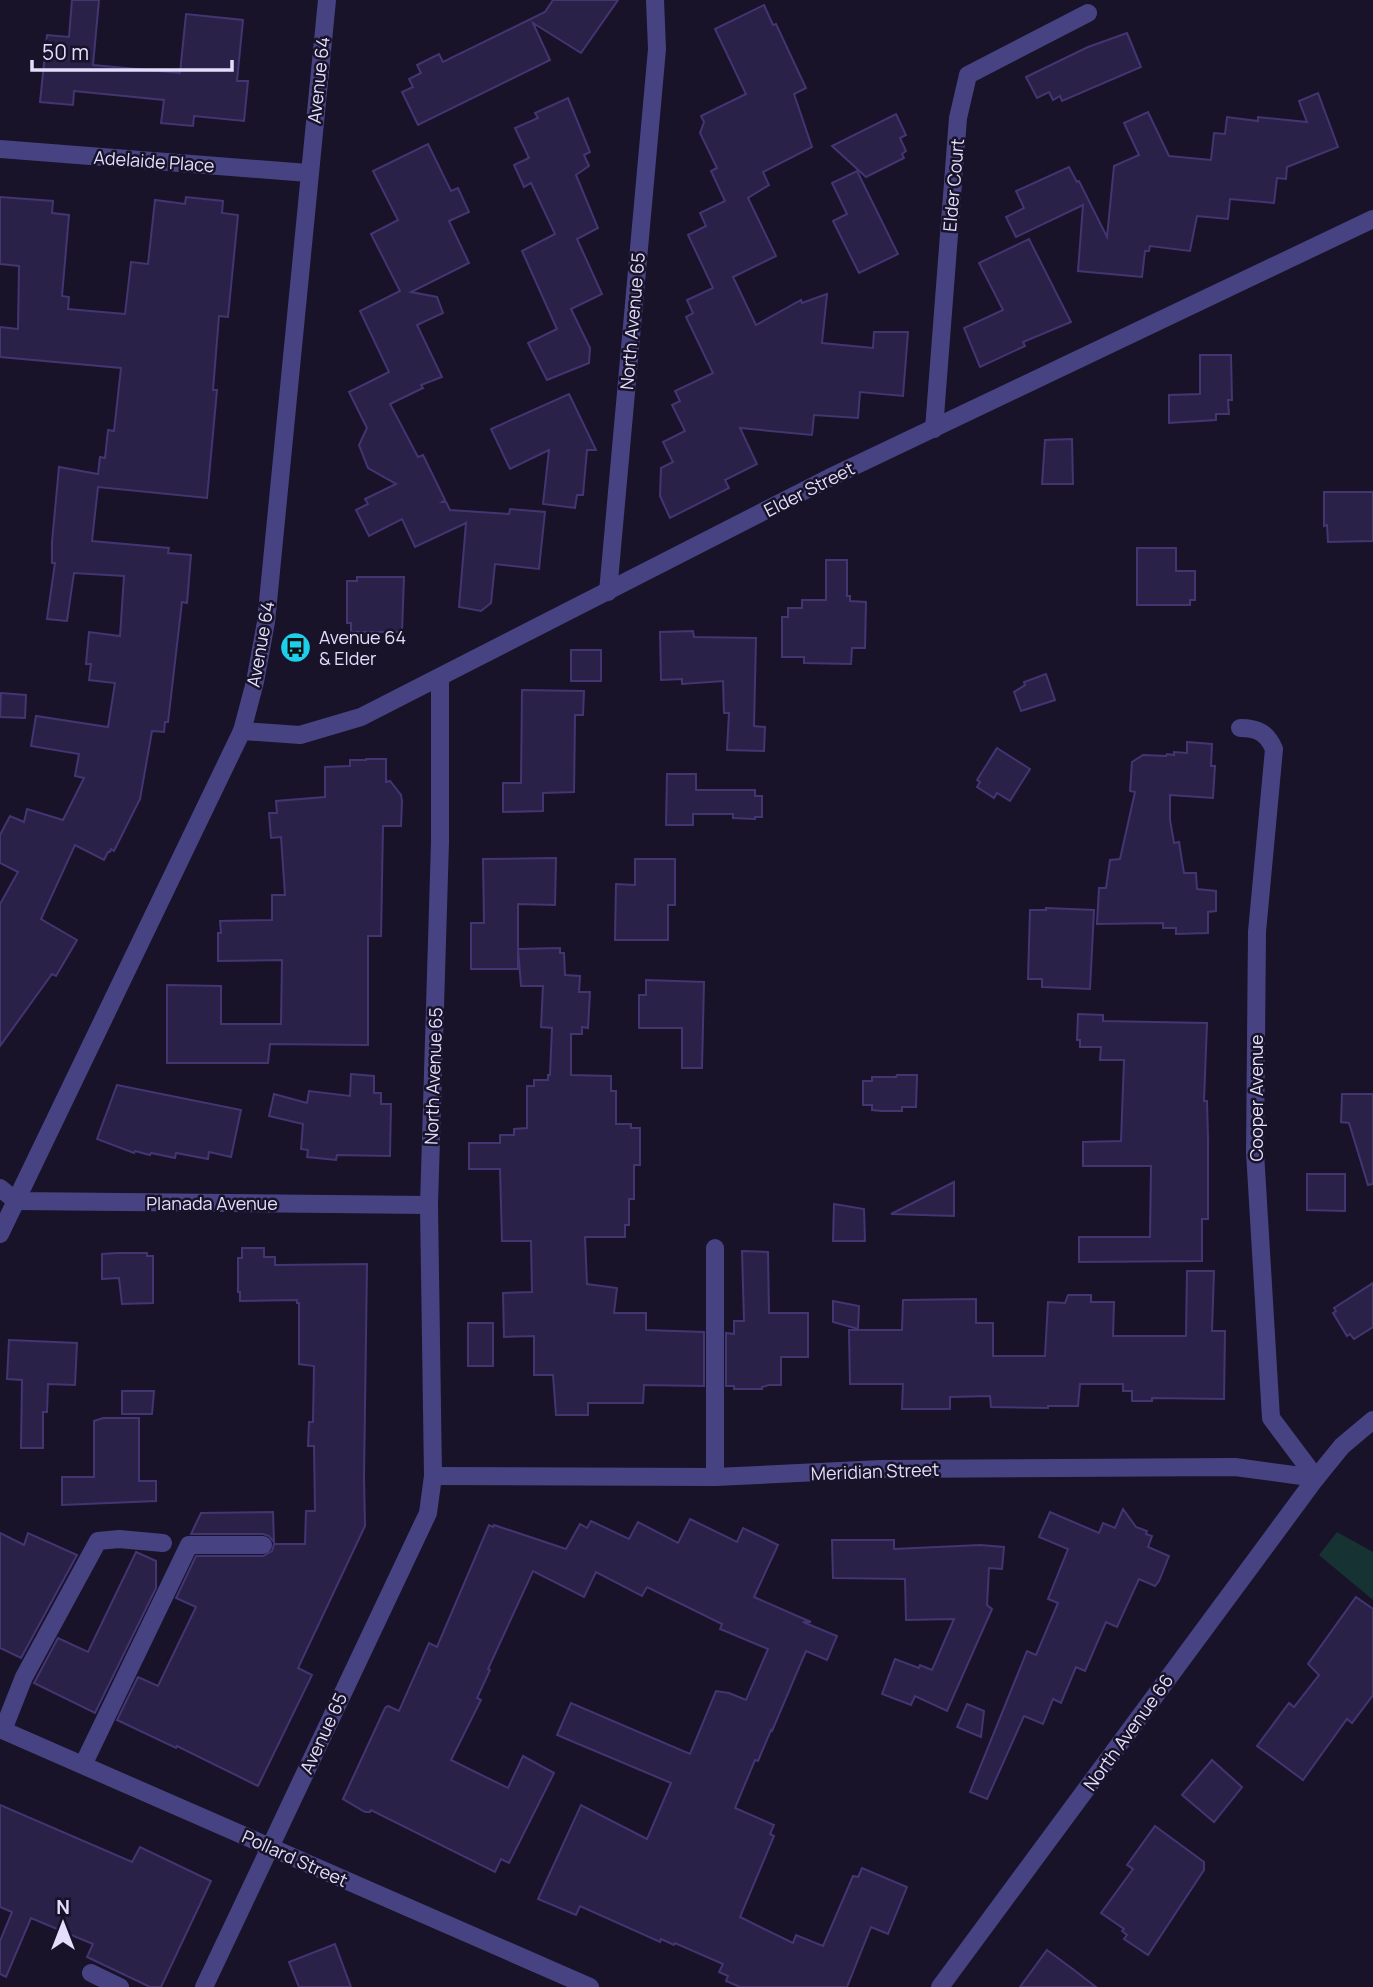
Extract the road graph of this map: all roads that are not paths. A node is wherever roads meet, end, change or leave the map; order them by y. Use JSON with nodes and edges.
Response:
{"nodes":[{"id":1,"x":327,"y":0,"type":"edge"},
{"id":2,"x":655,"y":0,"type":"edge"},
{"id":3,"x":1088,"y":13,"type":"dead end"},
{"id":4,"x":0,"y":149,"type":"edge"},
{"id":5,"x":309,"y":173,"type":"junction"},
{"id":6,"x":1373,"y":219,"type":"edge"},
{"id":7,"x":934,"y":429,"type":"junction"},
{"id":8,"x":608,"y":592,"type":"junction"},
{"id":9,"x":440,"y":677,"type":"junction"},
{"id":10,"x":1240,"y":728,"type":"dead end"},
{"id":11,"x":242,"y":731,"type":"junction"},
{"id":12,"x":0,"y":1188,"type":"edge"},
{"id":13,"x":16,"y":1202,"type":"junction"},
{"id":14,"x":429,"y":1205,"type":"junction"},
{"id":15,"x":0,"y":1234,"type":"edge"},
{"id":16,"x":716,"y":1248,"type":"dead end"},
{"id":17,"x":1373,"y":1420,"type":"edge"},
{"id":18,"x":433,"y":1476,"type":"junction"},
{"id":19,"x":715,"y":1477,"type":"junction"},
{"id":20,"x":1316,"y":1478,"type":"junction"},
{"id":21,"x":163,"y":1542,"type":"dead end"},
{"id":22,"x":263,"y":1545,"type":"dead end"},
{"id":23,"x":2,"y":1730,"type":"edge"},
{"id":24,"x":83,"y":1765,"type":"junction"},
{"id":25,"x":269,"y":1847,"type":"junction"},
{"id":26,"x":91,"y":1973,"type":"dead end"},
{"id":27,"x":120,"y":1987,"type":"edge"},
{"id":28,"x":204,"y":1987,"type":"edge"},
{"id":29,"x":590,"y":1987,"type":"edge"},
{"id":30,"x":940,"y":1987,"type":"edge"}],
"edges":[{"from":1,"to":5,"type":"street","name":"Avenue 64"},
{"from":2,"to":8,"type":"street","name":"North Avenue 65"},
{"from":3,"to":7,"type":"street","name":"Elder Court"},
{"from":4,"to":5,"type":"street","name":"Adelaide Place"},
{"from":5,"to":11,"type":"street","name":"Avenue 64"},
{"from":6,"to":7,"type":"street","name":"Elder Street"},
{"from":7,"to":8,"type":"street","name":"Elder Street"},
{"from":8,"to":9,"type":"street","name":"Elder Street"},
{"from":9,"to":11,"type":"street","name":"Elder Street"},
{"from":9,"to":14,"type":"street","name":"North Avenue 65"},
{"from":10,"to":20,"type":"street","name":"Cooper Avenue"},
{"from":11,"to":13,"type":"street","name":"Avenue 64"},
{"from":12,"to":13,"type":"street"},
{"from":13,"to":14,"type":"street","name":"Planada Avenue"},
{"from":13,"to":15,"type":"street","name":"Avenue 64"},
{"from":14,"to":18,"type":"street","name":"North Avenue 65"},
{"from":16,"to":19,"type":"street"},
{"from":17,"to":20,"type":"street","name":"North Avenue 66"},
{"from":18,"to":19,"type":"street","name":"Meridian Street"},
{"from":18,"to":25,"type":"street","name":"Avenue 65"},
{"from":19,"to":20,"type":"street","name":"Meridian Street"},
{"from":20,"to":30,"type":"street","name":"North Avenue 66"},
{"from":21,"to":23,"type":"street"},
{"from":22,"to":24,"type":"street"},
{"from":23,"to":24,"type":"street","name":"Pollard Street"},
{"from":24,"to":25,"type":"street","name":"Pollard Street"},
{"from":25,"to":28,"type":"street","name":"Avenue 65"},
{"from":25,"to":29,"type":"street","name":"Pollard Street"},
{"from":26,"to":27,"type":"street"}]}
